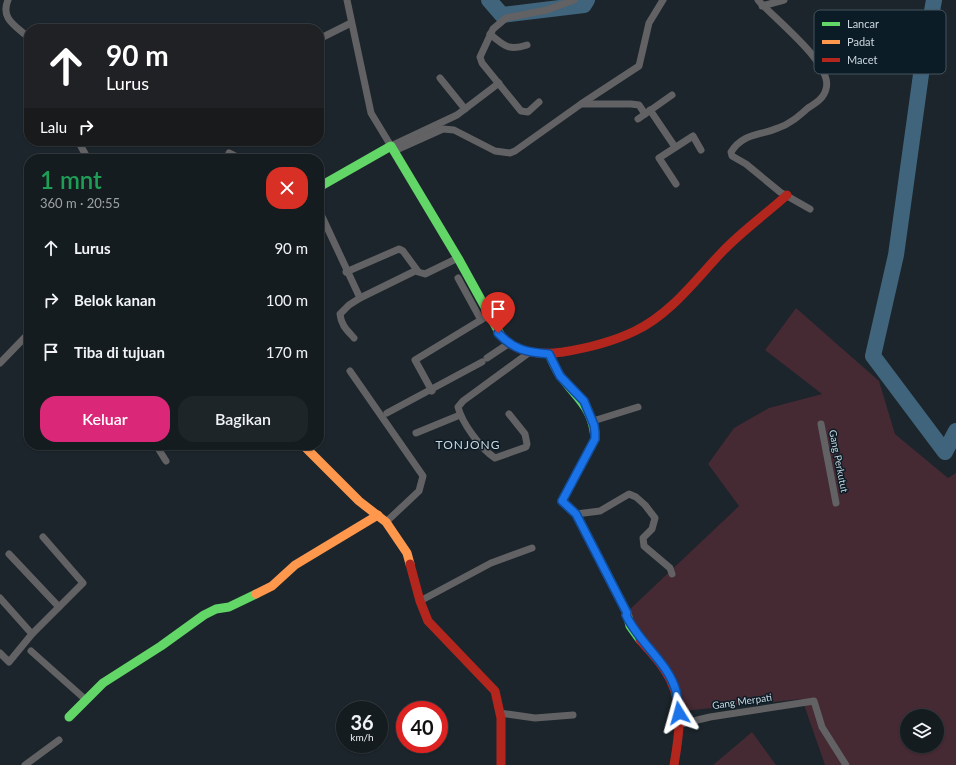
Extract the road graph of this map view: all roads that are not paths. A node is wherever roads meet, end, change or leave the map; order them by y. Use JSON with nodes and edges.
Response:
{"nodes":[{"id":1,"x":8,"y":0,"type":"edge"},
{"id":2,"x":347,"y":0,"type":"edge"},
{"id":3,"x":574,"y":0,"type":"edge"},
{"id":4,"x":662,"y":0,"type":"edge"},
{"id":5,"x":784,"y":0,"type":"edge"},
{"id":6,"x":556,"y":3,"type":"edge"},
{"id":7,"x":760,"y":3,"type":"edge"},
{"id":8,"x":351,"y":23,"type":"junction"},
{"id":9,"x":492,"y":32,"type":"junction"},
{"id":10,"x":24,"y":33,"type":"edge"},
{"id":11,"x":324,"y":36,"type":"edge"},
{"id":12,"x":527,"y":45,"type":"dead end"},
{"id":13,"x":814,"y":58,"type":"edge"},
{"id":14,"x":824,"y":74,"type":"edge"},
{"id":15,"x":440,"y":78,"type":"dead end"},
{"id":16,"x":499,"y":83,"type":"junction"},
{"id":17,"x":672,"y":94,"type":"dead end"},
{"id":18,"x":539,"y":102,"type":"dead end"},
{"id":19,"x":581,"y":104,"type":"junction"},
{"id":20,"x":465,"y":109,"type":"junction"},
{"id":21,"x":648,"y":112,"type":"junction"},
{"id":22,"x":638,"y":119,"type":"dead end"},
{"id":23,"x":675,"y":147,"type":"junction"},
{"id":24,"x":392,"y":148,"type":"junction"},
{"id":25,"x":701,"y":150,"type":"dead end"},
{"id":26,"x":324,"y":184,"type":"edge"},
{"id":27,"x":676,"y":184,"type":"dead end"},
{"id":28,"x":787,"y":195,"type":"junction"},
{"id":29,"x":810,"y":208,"type":"dead end"},
{"id":30,"x":324,"y":221,"type":"edge"},
{"id":31,"x":458,"y":258,"type":"junction"},
{"id":32,"x":417,"y":270,"type":"junction"},
{"id":33,"x":346,"y":272,"type":"junction"},
{"id":34,"x":458,"y":278,"type":"dead end"},
{"id":35,"x":360,"y":298,"type":"junction"},
{"id":36,"x":489,"y":315,"type":"junction"},
{"id":37,"x":481,"y":320,"type":"junction"},
{"id":38,"x":24,"y":338,"type":"edge"},
{"id":39,"x":354,"y":338,"type":"dead end"},
{"id":40,"x":508,"y":344,"type":"junction"},
{"id":41,"x":530,"y":352,"type":"junction"},
{"id":42,"x":549,"y":354,"type":"junction"},
{"id":43,"x":0,"y":363,"type":"edge"},
{"id":44,"x":350,"y":371,"type":"dead end"},
{"id":45,"x":432,"y":391,"type":"junction"},
{"id":46,"x":638,"y":407,"type":"dead end"},
{"id":47,"x":387,"y":413,"type":"dead end"},
{"id":48,"x":510,"y":414,"type":"dead end"},
{"id":49,"x":460,"y":415,"type":"junction"},
{"id":50,"x":593,"y":421,"type":"junction"},
{"id":51,"x":821,"y":424,"type":"dead end"},
{"id":52,"x":416,"y":433,"type":"dead end"},
{"id":53,"x":159,"y":450,"type":"edge"},
{"id":54,"x":308,"y":450,"type":"edge"},
{"id":55,"x":166,"y":461,"type":"dead end"},
{"id":56,"x":836,"y":502,"type":"dead end"},
{"id":57,"x":576,"y":514,"type":"junction"},
{"id":58,"x":378,"y":515,"type":"junction"},
{"id":59,"x":386,"y":522,"type":"junction"},
{"id":60,"x":44,"y":537,"type":"dead end"},
{"id":61,"x":532,"y":548,"type":"dead end"},
{"id":62,"x":9,"y":554,"type":"dead end"},
{"id":63,"x":672,"y":574,"type":"dead end"},
{"id":64,"x":0,"y":598,"type":"edge"},
{"id":65,"x":420,"y":601,"type":"junction"},
{"id":66,"x":58,"y":607,"type":"junction"},
{"id":67,"x":32,"y":634,"type":"junction"},
{"id":68,"x":31,"y":651,"type":"dead end"},
{"id":69,"x":0,"y":654,"type":"edge"},
{"id":70,"x":86,"y":700,"type":"junction"},
{"id":71,"x":500,"y":713,"type":"junction"},
{"id":72,"x":573,"y":715,"type":"dead end"},
{"id":73,"x":69,"y":717,"type":"dead end"},
{"id":74,"x":681,"y":724,"type":"junction"},
{"id":75,"x":59,"y":740,"type":"dead end"},
{"id":76,"x":25,"y":765,"type":"edge"},
{"id":77,"x":501,"y":765,"type":"edge"},
{"id":78,"x":674,"y":765,"type":"edge"},
{"id":79,"x":846,"y":765,"type":"edge"}],
"edges":[{"from":1,"to":10,"type":"street"},
{"from":2,"to":8,"type":"street"},
{"from":3,"to":6,"type":"street"},
{"from":4,"to":19,"type":"street"},
{"from":5,"to":7,"type":"street"},
{"from":6,"to":9,"type":"street"},
{"from":7,"to":13,"type":"street"},
{"from":8,"to":11,"type":"street"},
{"from":8,"to":24,"type":"street"},
{"from":9,"to":12,"type":"street"},
{"from":9,"to":16,"type":"street"},
{"from":14,"to":28,"type":"street"},
{"from":15,"to":20,"type":"street"},
{"from":16,"to":18,"type":"street"},
{"from":16,"to":20,"type":"street"},
{"from":17,"to":21,"type":"street"},
{"from":19,"to":21,"type":"street"},
{"from":19,"to":24,"type":"street"},
{"from":20,"to":24,"type":"street"},
{"from":21,"to":22,"type":"street"},
{"from":21,"to":23,"type":"street"},
{"from":23,"to":25,"type":"street"},
{"from":23,"to":27,"type":"street"},
{"from":24,"to":26,"type":"street"},
{"from":24,"to":31,"type":"street"},
{"from":28,"to":29,"type":"street"},
{"from":28,"to":42,"type":"street"},
{"from":30,"to":33,"type":"street"},
{"from":31,"to":32,"type":"street"},
{"from":31,"to":36,"type":"street"},
{"from":32,"to":33,"type":"street"},
{"from":32,"to":35,"type":"street"},
{"from":33,"to":35,"type":"street"},
{"from":34,"to":37,"type":"street"},
{"from":35,"to":39,"type":"street"},
{"from":36,"to":37,"type":"street"},
{"from":36,"to":40,"type":"street"},
{"from":37,"to":45,"type":"street"},
{"from":38,"to":43,"type":"street"},
{"from":40,"to":41,"type":"street"},
{"from":40,"to":45,"type":"street"},
{"from":41,"to":42,"type":"street"},
{"from":41,"to":49,"type":"street"},
{"from":42,"to":50,"type":"street"},
{"from":44,"to":59,"type":"street"},
{"from":45,"to":47,"type":"street"},
{"from":46,"to":50,"type":"street"},
{"from":48,"to":49,"type":"street"},
{"from":49,"to":52,"type":"street"},
{"from":50,"to":57,"type":"street"},
{"from":51,"to":56,"type":"street","name":"Gang Perkutut"},
{"from":53,"to":55,"type":"street"},
{"from":54,"to":58,"type":"street"},
{"from":57,"to":63,"type":"street"},
{"from":57,"to":74,"type":"street"},
{"from":58,"to":59,"type":"street"},
{"from":58,"to":70,"type":"street"},
{"from":59,"to":65,"type":"street"},
{"from":60,"to":66,"type":"street"},
{"from":61,"to":65,"type":"street"},
{"from":62,"to":66,"type":"street"},
{"from":64,"to":67,"type":"street"},
{"from":65,"to":71,"type":"street"},
{"from":66,"to":67,"type":"street"},
{"from":67,"to":69,"type":"street"},
{"from":68,"to":70,"type":"street"},
{"from":70,"to":73,"type":"street"},
{"from":71,"to":72,"type":"street"},
{"from":71,"to":77,"type":"street"},
{"from":74,"to":78,"type":"street"},
{"from":74,"to":79,"type":"street","name":"Gang Merpati"},
{"from":75,"to":76,"type":"street"}]}
